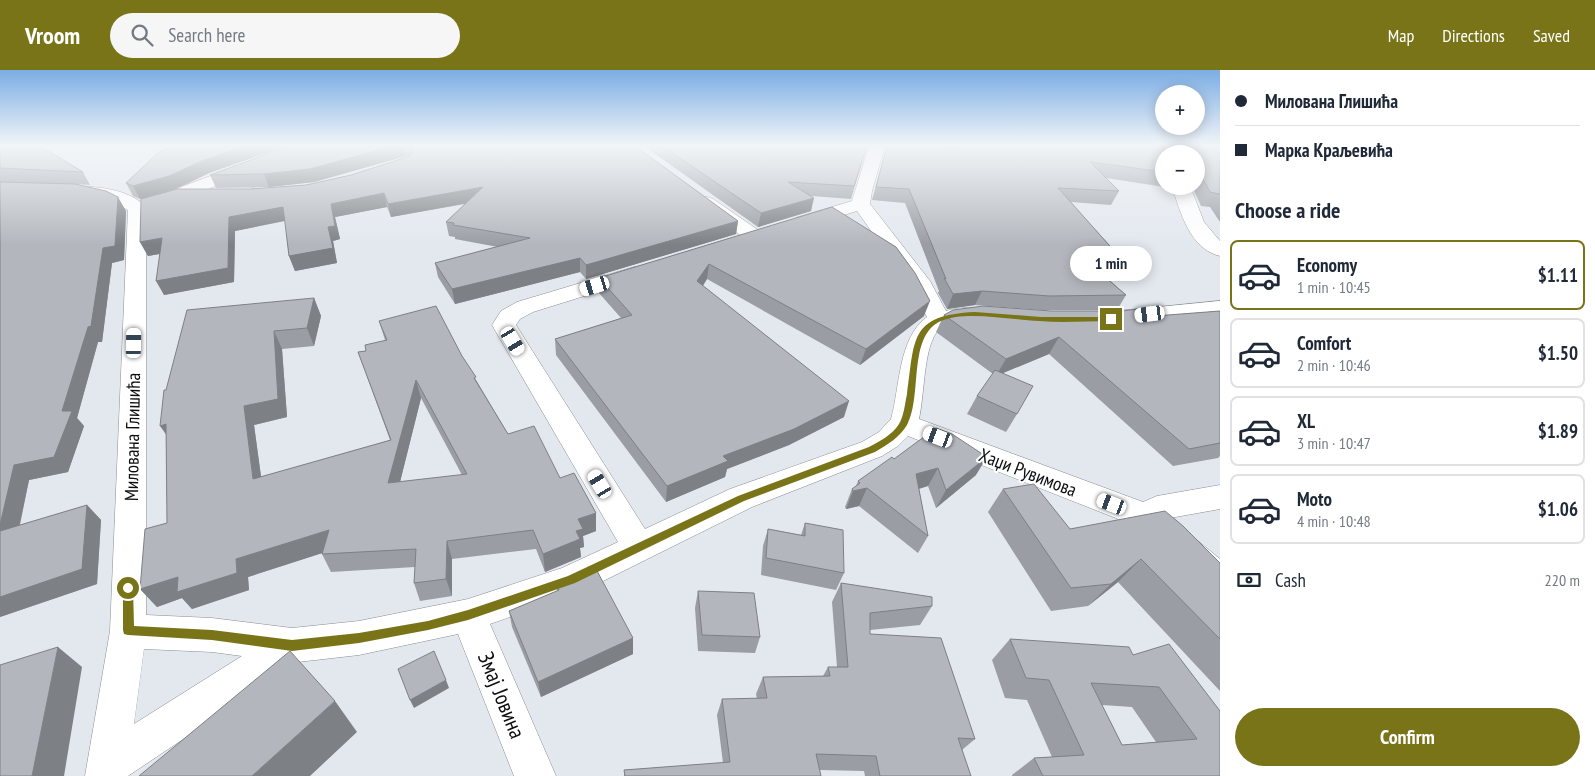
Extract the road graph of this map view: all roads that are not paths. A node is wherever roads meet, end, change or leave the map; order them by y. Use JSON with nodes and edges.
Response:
{"nodes":[{"id":1,"x":216,"y":179,"type":"edge"},
{"id":2,"x":865,"y":179,"type":"edge"},
{"id":3,"x":68,"y":190,"type":"edge"},
{"id":4,"x":692,"y":191,"type":"edge"},
{"id":5,"x":182,"y":194,"type":"junction"},
{"id":6,"x":218,"y":195,"type":"edge"},
{"id":7,"x":1184,"y":195,"type":"edge"},
{"id":8,"x":861,"y":204,"type":"junction"},
{"id":9,"x":137,"y":208,"type":"junction"},
{"id":10,"x":769,"y":232,"type":"junction"},
{"id":11,"x":726,"y":245,"type":"edge"},
{"id":12,"x":1220,"y":250,"type":"edge"},
{"id":13,"x":653,"y":268,"type":"edge"},
{"id":14,"x":1220,"y":308,"type":"edge"},
{"id":15,"x":1003,"y":316,"type":"edge"},
{"id":16,"x":939,"y":319,"type":"junction"},
{"id":17,"x":1095,"y":320,"type":"edge"},
{"id":18,"x":904,"y":424,"type":"junction"},
{"id":19,"x":1220,"y":497,"type":"edge"},
{"id":20,"x":1147,"y":517,"type":"junction"},
{"id":21,"x":638,"y":547,"type":"junction"},
{"id":22,"x":1220,"y":579,"type":"edge"},
{"id":23,"x":468,"y":615,"type":"junction"},
{"id":24,"x":128,"y":630,"type":"junction"},
{"id":25,"x":292,"y":646,"type":"junction"},
{"id":26,"x":106,"y":771,"type":"edge"},
{"id":27,"x":535,"y":776,"type":"edge"}],
"edges":[{"from":1,"to":5,"type":"street"},
{"from":2,"to":8,"type":"street"},
{"from":3,"to":9,"type":"street"},
{"from":4,"to":10,"type":"street"},
{"from":5,"to":6,"type":"street"},
{"from":5,"to":9,"type":"street"},
{"from":7,"to":12,"type":"street"},
{"from":8,"to":10,"type":"street"},
{"from":8,"to":16,"type":"street"},
{"from":9,"to":24,"type":"street","name":"Милована Глишића"},
{"from":10,"to":11,"type":"street"},
{"from":13,"to":21,"type":"street"},
{"from":14,"to":17,"type":"street"},
{"from":15,"to":16,"type":"street"},
{"from":16,"to":18,"type":"street"},
{"from":18,"to":20,"type":"street","name":"Хаџи Рувимова"},
{"from":18,"to":21,"type":"street"},
{"from":19,"to":20,"type":"street"},
{"from":20,"to":22,"type":"street","name":"Хаџи Рувимова"},
{"from":21,"to":23,"type":"street"},
{"from":23,"to":25,"type":"street"},
{"from":23,"to":27,"type":"street","name":"Змај Јовина"},
{"from":24,"to":25,"type":"street"},
{"from":24,"to":26,"type":"street","name":"Милована Глишића"},
{"from":25,"to":26,"type":"street"}]}
